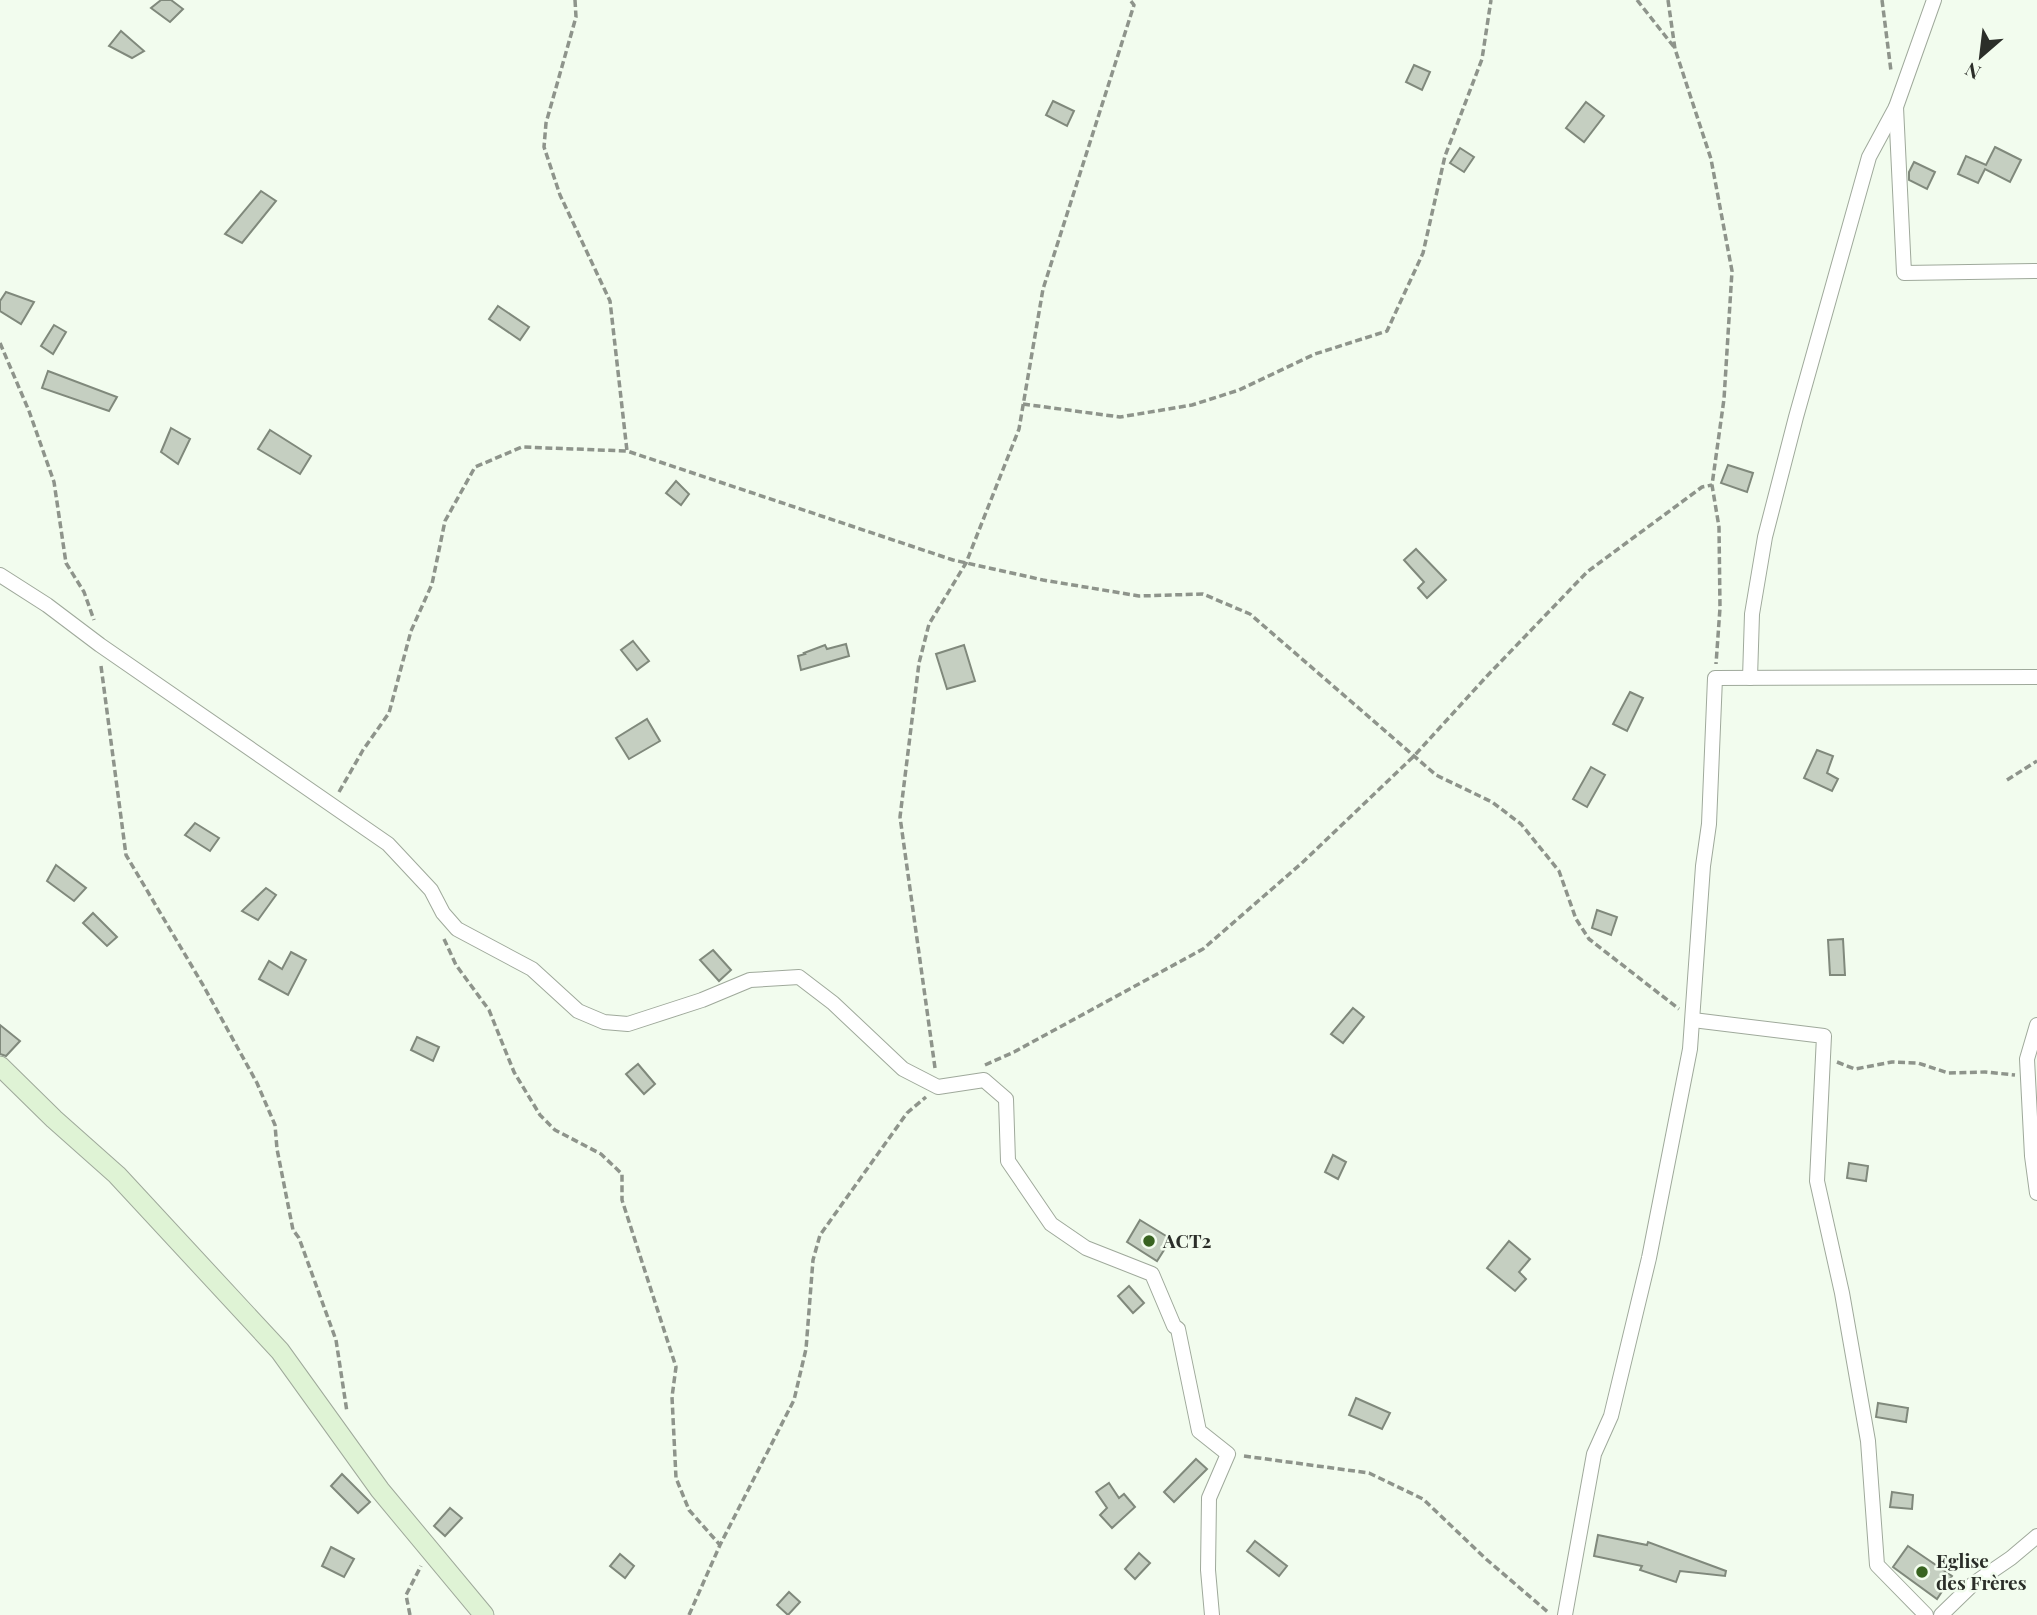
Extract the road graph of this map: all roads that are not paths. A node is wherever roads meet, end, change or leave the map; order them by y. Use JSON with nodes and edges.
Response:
{"nodes":[{"id":1,"x":1934,"y":0,"type":"edge"},
{"id":2,"x":1896,"y":107,"type":"junction"},
{"id":3,"x":2037,"y":271,"type":"edge"},
{"id":4,"x":0,"y":575,"type":"edge"},
{"id":5,"x":2037,"y":677,"type":"edge"},
{"id":6,"x":1750,"y":678,"type":"junction"},
{"id":7,"x":1693,"y":1020,"type":"junction"},
{"id":8,"x":2037,"y":1025,"type":"edge"},
{"id":9,"x":0,"y":1066,"type":"edge"},
{"id":10,"x":2037,"y":1193,"type":"edge"},
{"id":11,"x":2037,"y":1536,"type":"edge"},
{"id":12,"x":484,"y":1615,"type":"edge"},
{"id":13,"x":1212,"y":1615,"type":"edge"},
{"id":14,"x":1565,"y":1615,"type":"edge"},
{"id":15,"x":1926,"y":1615,"type":"edge"},
{"id":16,"x":1941,"y":1615,"type":"edge"}],
"edges":[{"from":1,"to":2,"type":"street"},
{"from":2,"to":3,"type":"street"},
{"from":2,"to":6,"type":"street"},
{"from":4,"to":13,"type":"street"},
{"from":5,"to":6,"type":"street"},
{"from":6,"to":7,"type":"street"},
{"from":7,"to":14,"type":"street"},
{"from":7,"to":15,"type":"street"},
{"from":8,"to":10,"type":"street"},
{"from":9,"to":12,"type":"main road"},
{"from":11,"to":16,"type":"street"}]}
